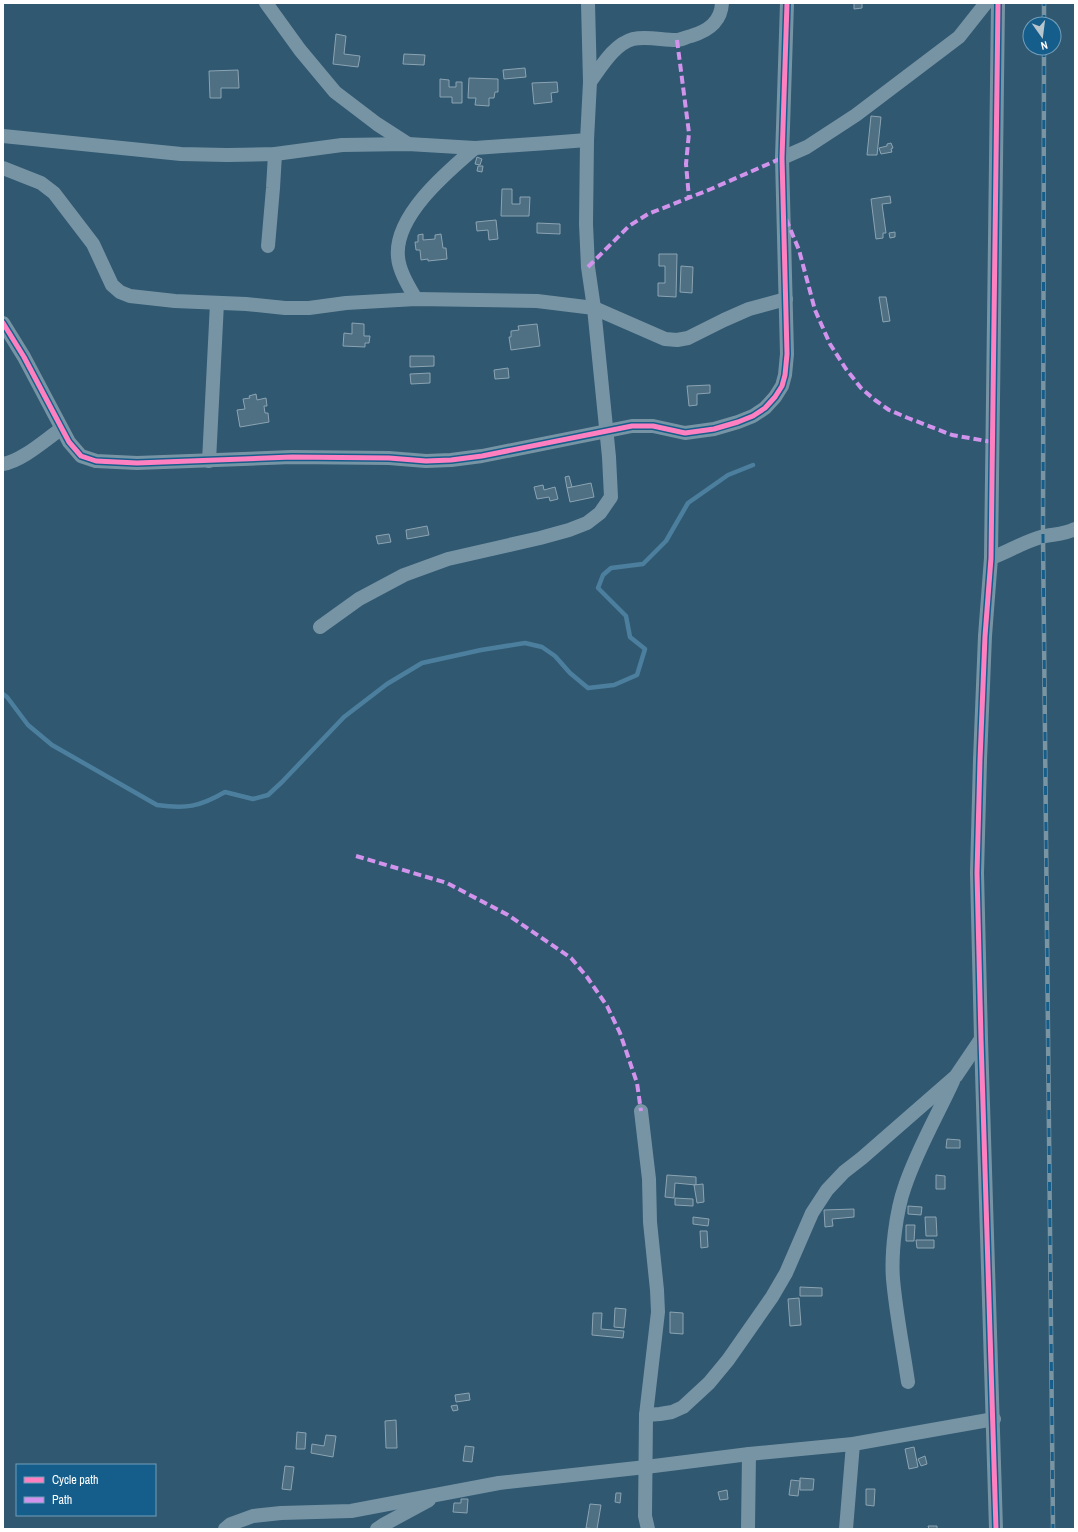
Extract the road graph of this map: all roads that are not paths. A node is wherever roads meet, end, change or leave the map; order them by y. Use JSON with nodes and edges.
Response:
{"nodes":[{"id":1,"x":266,"y":3,"type":"edge"},
{"id":2,"x":588,"y":3,"type":"edge"},
{"id":3,"x":722,"y":3,"type":"edge"},
{"id":4,"x":787,"y":3,"type":"edge"},
{"id":5,"x":986,"y":3,"type":"edge"},
{"id":6,"x":998,"y":3,"type":"edge"},
{"id":7,"x":590,"y":82,"type":"junction"},
{"id":8,"x":3,"y":136,"type":"edge"},
{"id":9,"x":586,"y":140,"type":"junction"},
{"id":10,"x":408,"y":144,"type":"junction"},
{"id":11,"x":474,"y":148,"type":"junction"},
{"id":12,"x":275,"y":154,"type":"junction"},
{"id":13,"x":782,"y":158,"type":"junction"},
{"id":14,"x":3,"y":168,"type":"edge"},
{"id":15,"x":268,"y":246,"type":"dead end"},
{"id":16,"x":416,"y":299,"type":"junction"},
{"id":17,"x":786,"y":299,"type":"junction"},
{"id":18,"x":217,"y":303,"type":"junction"},
{"id":19,"x":594,"y":308,"type":"junction"},
{"id":20,"x":3,"y":323,"type":"edge"},
{"id":21,"x":61,"y":429,"type":"junction"},
{"id":22,"x":606,"y":432,"type":"junction"},
{"id":23,"x":208,"y":460,"type":"junction"},
{"id":24,"x":3,"y":464,"type":"edge"},
{"id":25,"x":1075,"y":529,"type":"edge"},
{"id":26,"x":991,"y":558,"type":"junction"},
{"id":27,"x":320,"y":627,"type":"dead end"},
{"id":28,"x":981,"y":1039,"type":"junction"},
{"id":29,"x":956,"y":1076,"type":"junction"},
{"id":30,"x":642,"y":1111,"type":"dead end"},
{"id":31,"x":908,"y":1382,"type":"dead end"},
{"id":32,"x":646,"y":1415,"type":"junction"},
{"id":33,"x":994,"y":1419,"type":"junction"},
{"id":34,"x":854,"y":1444,"type":"junction"},
{"id":35,"x":749,"y":1454,"type":"junction"},
{"id":36,"x":646,"y":1467,"type":"junction"},
{"id":37,"x":441,"y":1494,"type":"junction"},
{"id":38,"x":225,"y":1529,"type":"edge"},
{"id":39,"x":377,"y":1529,"type":"edge"},
{"id":40,"x":648,"y":1529,"type":"edge"},
{"id":41,"x":748,"y":1529,"type":"edge"},
{"id":42,"x":846,"y":1529,"type":"edge"},
{"id":43,"x":996,"y":1529,"type":"edge"}],
"edges":[{"from":1,"to":10,"type":"street"},
{"from":2,"to":7,"type":"street"},
{"from":3,"to":7,"type":"street"},
{"from":4,"to":13,"type":"street"},
{"from":5,"to":13,"type":"street"},
{"from":6,"to":26,"type":"street"},
{"from":7,"to":9,"type":"street"},
{"from":8,"to":12,"type":"street"},
{"from":9,"to":11,"type":"street"},
{"from":9,"to":19,"type":"street"},
{"from":10,"to":11,"type":"street"},
{"from":10,"to":12,"type":"street"},
{"from":11,"to":16,"type":"street"},
{"from":12,"to":15,"type":"street"},
{"from":13,"to":17,"type":"street"},
{"from":14,"to":18,"type":"street"},
{"from":16,"to":18,"type":"street"},
{"from":16,"to":19,"type":"street"},
{"from":17,"to":19,"type":"street"},
{"from":17,"to":22,"type":"street"},
{"from":18,"to":23,"type":"street"},
{"from":19,"to":22,"type":"street"},
{"from":20,"to":21,"type":"street"},
{"from":21,"to":23,"type":"street"},
{"from":21,"to":24,"type":"street"},
{"from":22,"to":23,"type":"street"},
{"from":22,"to":27,"type":"street"},
{"from":25,"to":26,"type":"street"},
{"from":26,"to":28,"type":"street"},
{"from":28,"to":29,"type":"street"},
{"from":28,"to":33,"type":"street"},
{"from":29,"to":31,"type":"street"},
{"from":29,"to":32,"type":"street"},
{"from":30,"to":32,"type":"street"},
{"from":32,"to":36,"type":"street"},
{"from":33,"to":34,"type":"street"},
{"from":33,"to":43,"type":"street"},
{"from":34,"to":35,"type":"street"},
{"from":34,"to":42,"type":"street"},
{"from":35,"to":36,"type":"street"},
{"from":35,"to":41,"type":"street"},
{"from":36,"to":37,"type":"street"},
{"from":36,"to":40,"type":"street"},
{"from":37,"to":38,"type":"street"},
{"from":37,"to":39,"type":"street"}]}
